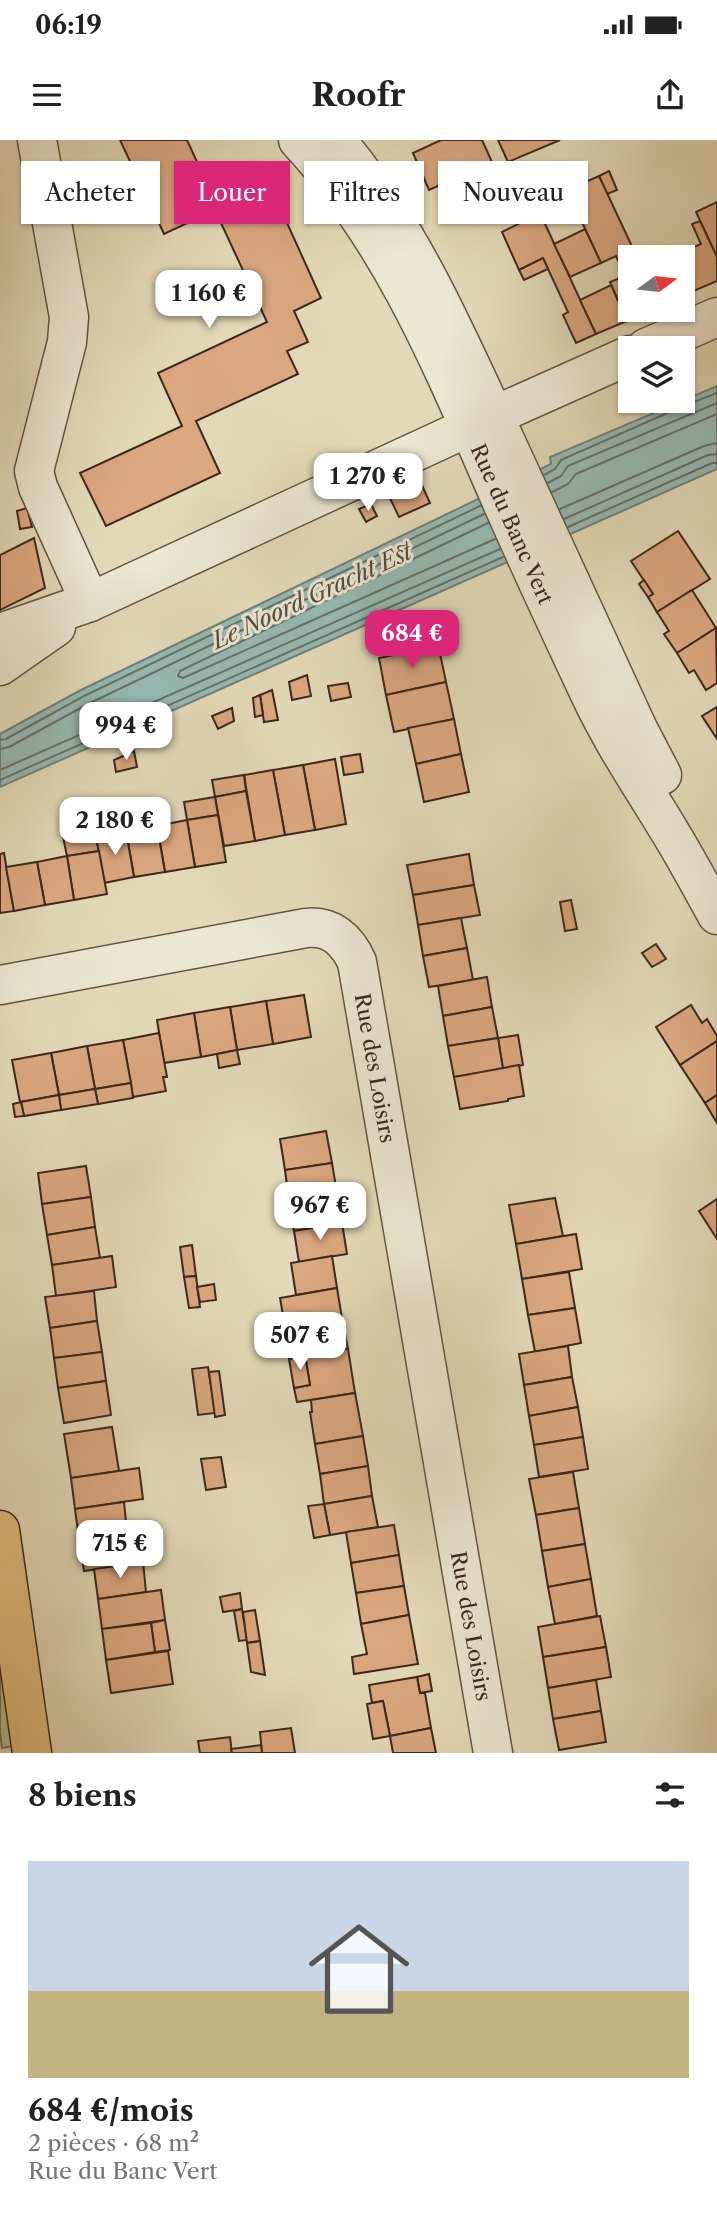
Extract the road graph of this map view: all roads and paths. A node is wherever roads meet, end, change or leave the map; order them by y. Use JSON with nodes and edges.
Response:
{"nodes":[{"id":1,"x":37,"y":140,"type":"edge"},
{"id":2,"x":328,"y":146,"type":"edge"},
{"id":3,"x":717,"y":317,"type":"edge"},
{"id":4,"x":673,"y":336,"type":"edge"},
{"id":5,"x":618,"y":360,"type":"edge"},
{"id":6,"x":481,"y":421,"type":"junction"},
{"id":7,"x":543,"y":557,"type":"junction"},
{"id":8,"x":90,"y":602,"type":"junction"},
{"id":9,"x":0,"y":633,"type":"edge"},
{"id":10,"x":0,"y":666,"type":"edge"},
{"id":11,"x":717,"y":872,"type":"edge"},
{"id":12,"x":717,"y":915,"type":"edge"},
{"id":13,"x":0,"y":985,"type":"edge"},
{"id":14,"x":0,"y":1530,"type":"edge"},
{"id":15,"x":32,"y":1753,"type":"edge"},
{"id":16,"x":493,"y":1753,"type":"edge"}],
"edges":[{"from":1,"to":8,"type":"street"},
{"from":2,"to":6,"type":"street","name":"Rue du Banc Vert"},
{"from":3,"to":4,"type":"street"},
{"from":5,"to":6,"type":"street"},
{"from":6,"to":7,"type":"street","name":"Rue du Banc Vert"},
{"from":6,"to":8,"type":"street"},
{"from":7,"to":11,"type":"street","name":"Rue du Banc Vert"},
{"from":7,"to":12,"type":"street","name":"Rue du Banc Vert"},
{"from":8,"to":9,"type":"street"},
{"from":8,"to":10,"type":"street"},
{"from":13,"to":16,"type":"street","name":"Rue des Loisirs"},
{"from":14,"to":15,"type":"main road"}]}
